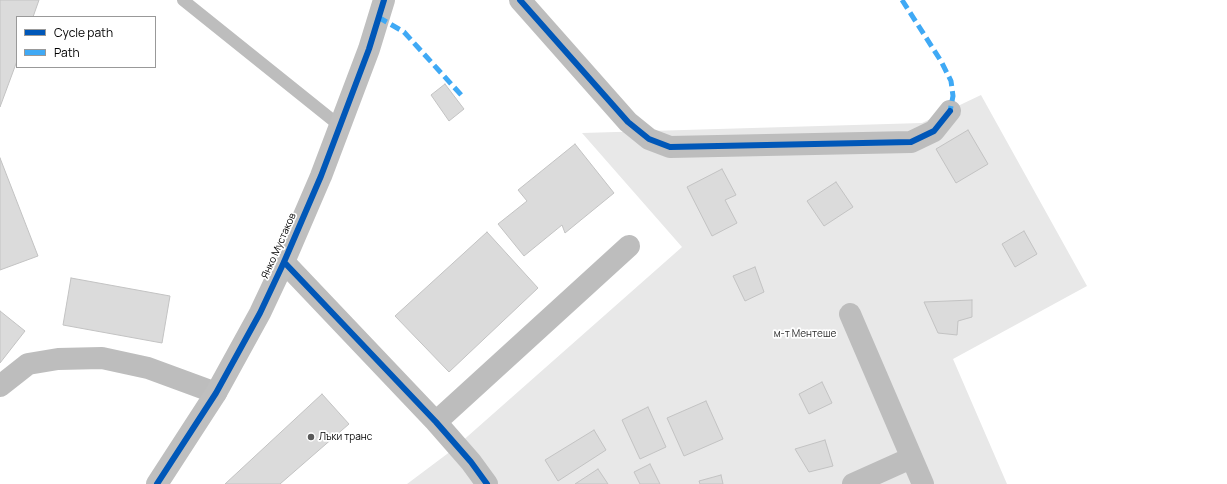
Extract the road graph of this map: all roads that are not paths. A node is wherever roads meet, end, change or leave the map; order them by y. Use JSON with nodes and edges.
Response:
{"nodes":[{"id":1,"x":183,"y":0,"type":"edge"},
{"id":2,"x":384,"y":0,"type":"edge"},
{"id":3,"x":520,"y":0,"type":"edge"},
{"id":4,"x":950,"y":111,"type":"dead end"},
{"id":5,"x":340,"y":126,"type":"junction"},
{"id":6,"x":629,"y":246,"type":"dead end"},
{"id":7,"x":284,"y":262,"type":"junction"},
{"id":8,"x":850,"y":314,"type":"dead end"},
{"id":9,"x":0,"y":386,"type":"edge"},
{"id":10,"x":216,"y":393,"type":"junction"},
{"id":11,"x":436,"y":422,"type":"junction"},
{"id":12,"x":911,"y":458,"type":"junction"},
{"id":13,"x":157,"y":484,"type":"edge"},
{"id":14,"x":486,"y":484,"type":"edge"},
{"id":15,"x":853,"y":484,"type":"edge"},
{"id":16,"x":923,"y":484,"type":"edge"}],
"edges":[{"from":1,"to":5,"type":"lane"},
{"from":2,"to":5,"type":"street","name":"Янко Мустаков"},
{"from":3,"to":4,"type":"street"},
{"from":5,"to":7,"type":"street","name":"Янко Мустаков"},
{"from":6,"to":11,"type":"street"},
{"from":7,"to":10,"type":"street","name":"Янко Мустаков"},
{"from":7,"to":11,"type":"street"},
{"from":8,"to":12,"type":"street"},
{"from":9,"to":10,"type":"street"},
{"from":10,"to":13,"type":"street","name":"Янко Мустаков"},
{"from":11,"to":14,"type":"street"},
{"from":12,"to":15,"type":"street"},
{"from":12,"to":16,"type":"street"}]}
